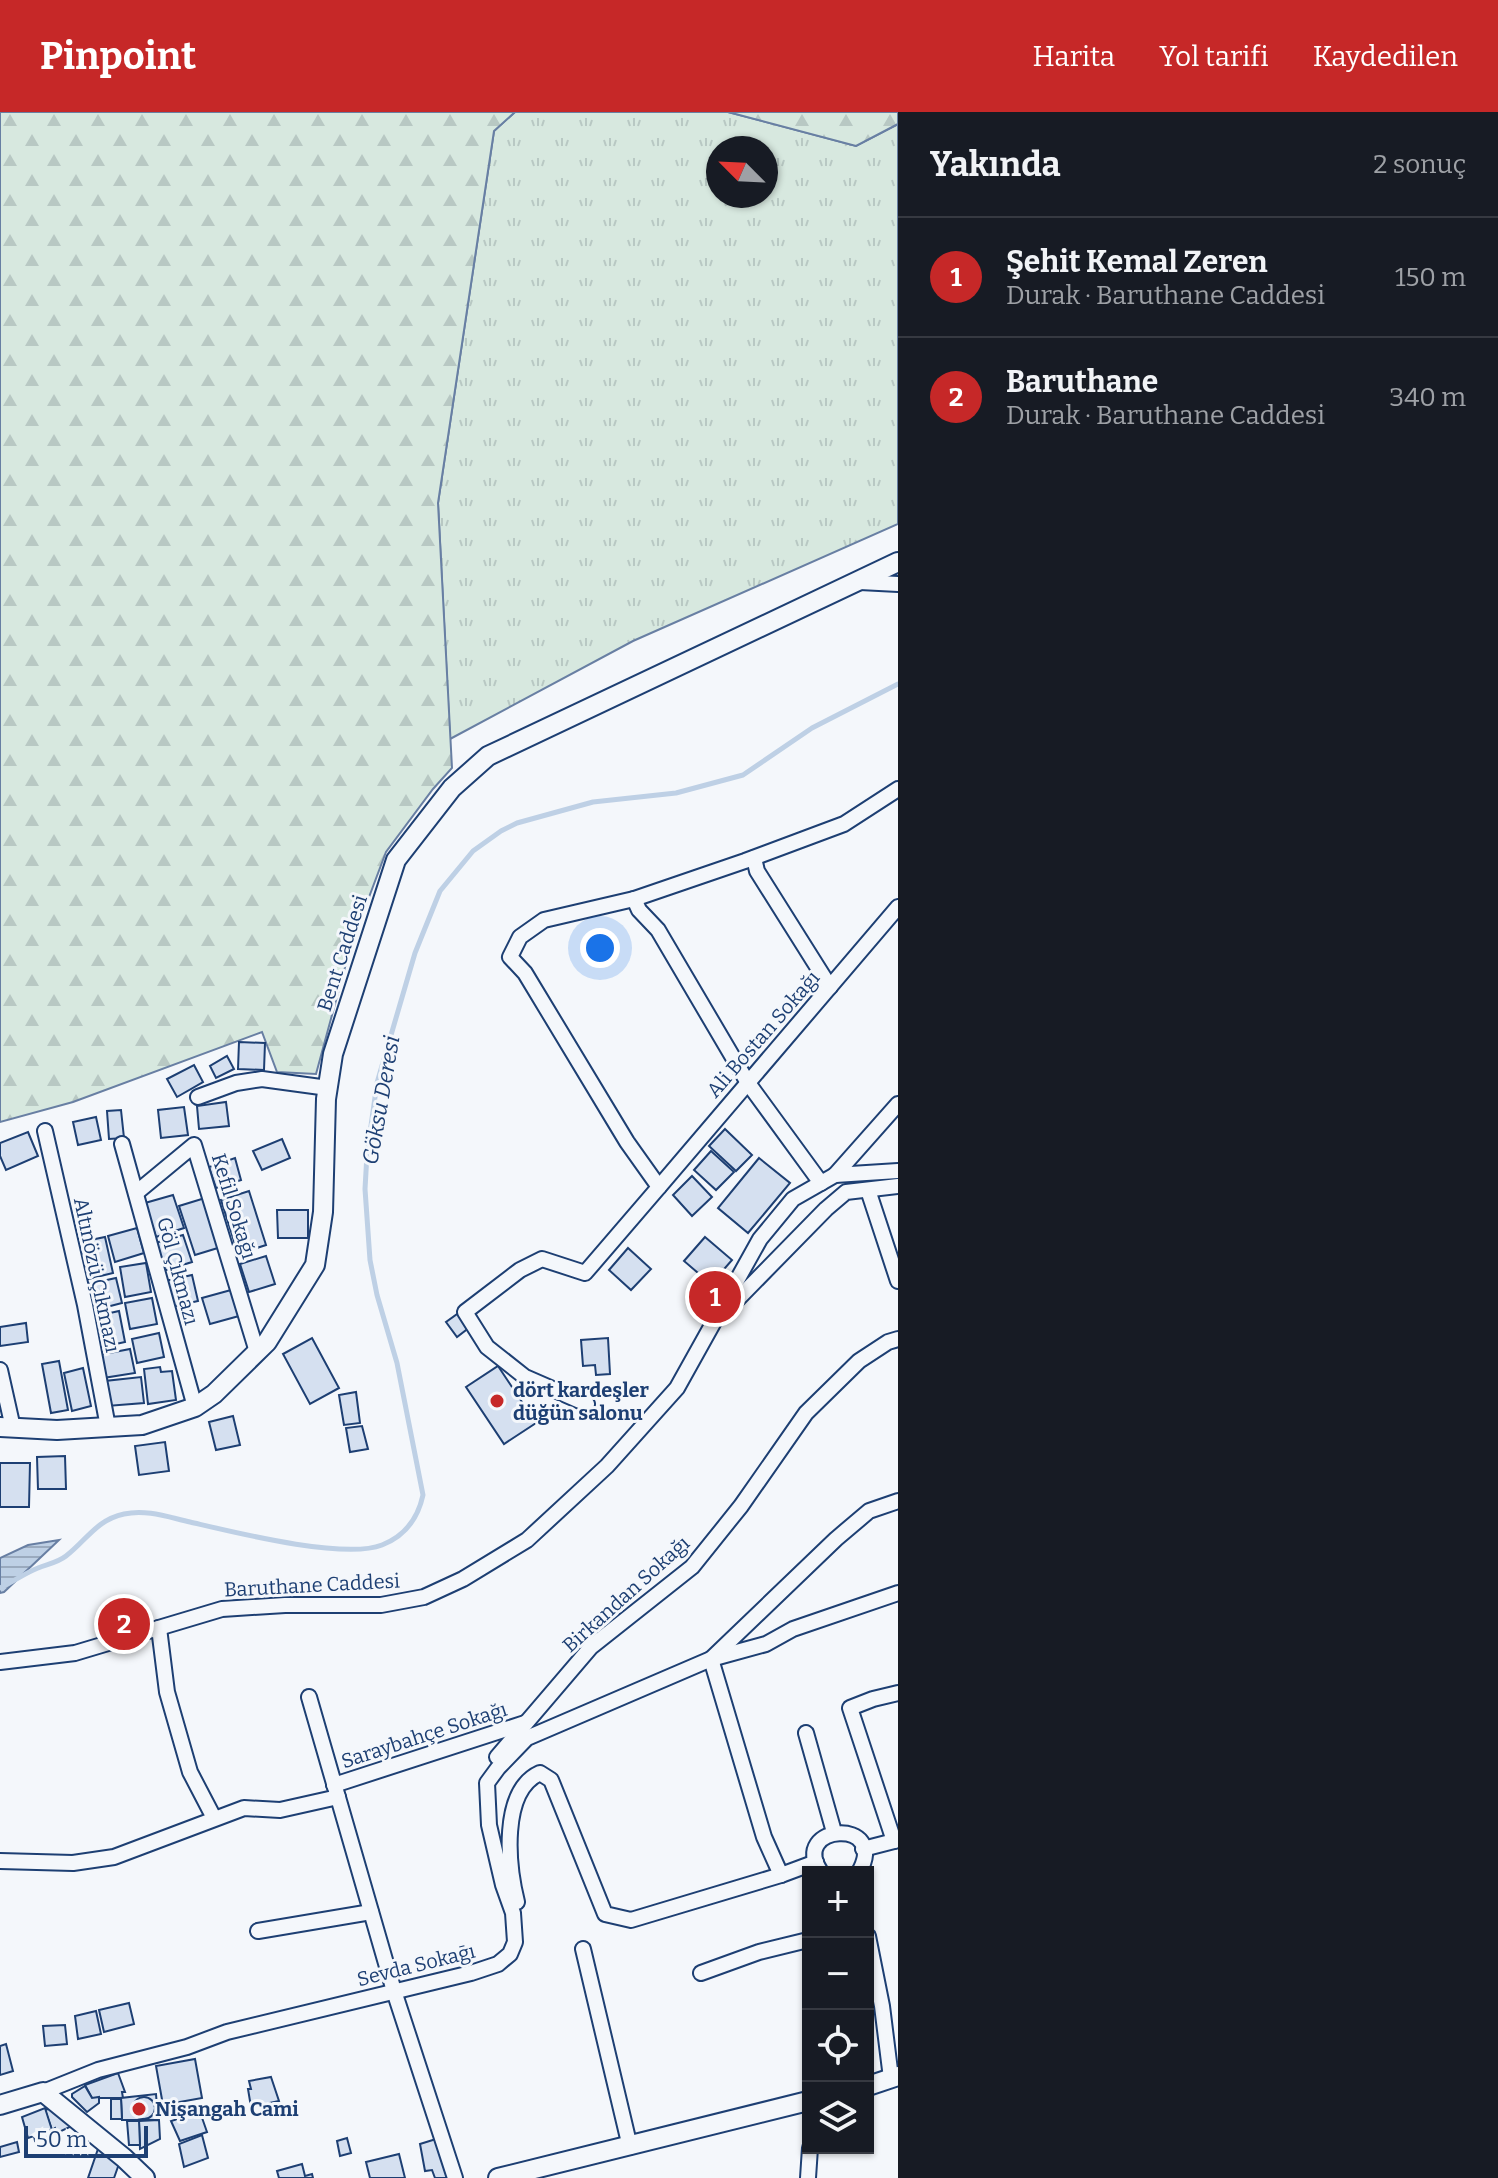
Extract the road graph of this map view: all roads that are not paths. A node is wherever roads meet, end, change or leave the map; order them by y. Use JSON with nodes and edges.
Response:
{"nodes":[{"id":1,"x":898,"y":562,"type":"edge"},
{"id":2,"x":856,"y":581,"type":"junction"},
{"id":3,"x":898,"y":584,"type":"edge"},
{"id":4,"x":898,"y":789,"type":"edge"},
{"id":5,"x":754,"y":858,"type":"junction"},
{"id":6,"x":634,"y":899,"type":"junction"},
{"id":7,"x":898,"y":907,"type":"edge"},
{"id":8,"x":830,"y":987,"type":"junction"},
{"id":9,"x":748,"y":1083,"type":"junction"},
{"id":10,"x":328,"y":1088,"type":"junction"},
{"id":11,"x":198,"y":1097,"type":"dead end"},
{"id":12,"x":898,"y":1104,"type":"edge"},
{"id":13,"x":45,"y":1131,"type":"dead end"},
{"id":14,"x":122,"y":1144,"type":"dead end"},
{"id":15,"x":898,"y":1171,"type":"edge"},
{"id":16,"x":835,"y":1175,"type":"junction"},
{"id":17,"x":821,"y":1183,"type":"junction"},
{"id":18,"x":898,"y":1186,"type":"edge"},
{"id":19,"x":659,"y":1187,"type":"junction"},
{"id":20,"x":868,"y":1190,"type":"junction"},
{"id":21,"x":136,"y":1193,"type":"junction"},
{"id":22,"x":898,"y":1281,"type":"edge"},
{"id":23,"x":710,"y":1328,"type":"junction"},
{"id":24,"x":898,"y":1339,"type":"edge"},
{"id":25,"x":257,"y":1352,"type":"junction"},
{"id":26,"x":0,"y":1370,"type":"edge"},
{"id":27,"x":587,"y":1404,"type":"dead end"},
{"id":28,"x":195,"y":1407,"type":"junction"},
{"id":29,"x":108,"y":1427,"type":"junction"},
{"id":30,"x":7,"y":1428,"type":"edge"},
{"id":31,"x":898,"y":1501,"type":"edge"},
{"id":32,"x":898,"y":1593,"type":"edge"},
{"id":33,"x":159,"y":1628,"type":"junction"},
{"id":34,"x":711,"y":1659,"type":"junction"},
{"id":35,"x":0,"y":1662,"type":"edge"},
{"id":36,"x":898,"y":1693,"type":"edge"},
{"id":37,"x":309,"y":1697,"type":"dead end"},
{"id":38,"x":526,"y":1723,"type":"junction"},
{"id":39,"x":806,"y":1733,"type":"dead end"},
{"id":40,"x":487,"y":1783,"type":"junction"},
{"id":41,"x":336,"y":1791,"type":"junction"},
{"id":42,"x":214,"y":1818,"type":"junction"},
{"id":43,"x":834,"y":1832,"type":"junction"},
{"id":44,"x":896,"y":1840,"type":"edge"},
{"id":45,"x":863,"y":1849,"type":"junction"},
{"id":46,"x":0,"y":1861,"type":"edge"},
{"id":47,"x":819,"y":1866,"type":"edge"},
{"id":48,"x":862,"y":1866,"type":"edge"},
{"id":49,"x":802,"y":1871,"type":"edge"},
{"id":50,"x":781,"y":1875,"type":"junction"},
{"id":51,"x":371,"y":1912,"type":"junction"},
{"id":52,"x":258,"y":1931,"type":"dead end"},
{"id":53,"x":868,"y":1938,"type":"edge"},
{"id":54,"x":515,"y":1940,"type":"junction"},
{"id":55,"x":802,"y":1941,"type":"edge"},
{"id":56,"x":583,"y":1949,"type":"dead end"},
{"id":57,"x":701,"y":1973,"type":"dead end"},
{"id":58,"x":394,"y":1991,"type":"junction"},
{"id":59,"x":895,"y":2077,"type":"edge"},
{"id":60,"x":874,"y":2084,"type":"edge"},
{"id":61,"x":43,"y":2092,"type":"junction"},
{"id":62,"x":802,"y":2103,"type":"edge"},
{"id":63,"x":0,"y":2105,"type":"edge"},
{"id":64,"x":630,"y":2147,"type":"junction"},
{"id":65,"x":810,"y":2154,"type":"edge"},
{"id":66,"x":145,"y":2178,"type":"edge"},
{"id":67,"x":455,"y":2178,"type":"edge"},
{"id":68,"x":498,"y":2178,"type":"edge"},
{"id":69,"x":808,"y":2178,"type":"edge"}],
"edges":[{"from":1,"to":2,"type":"street","name":"Bent Caddesi"},
{"from":2,"to":3,"type":"street"},
{"from":2,"to":10,"type":"street","name":"Bent Caddesi"},
{"from":4,"to":5,"type":"street"},
{"from":5,"to":6,"type":"street"},
{"from":5,"to":8,"type":"street"},
{"from":6,"to":9,"type":"street"},
{"from":6,"to":19,"type":"street"},
{"from":7,"to":8,"type":"street","name":"Ali Bostan Sokağı"},
{"from":8,"to":9,"type":"street","name":"Ali Bostan Sokağı"},
{"from":9,"to":17,"type":"street"},
{"from":9,"to":19,"type":"street","name":"Ali Bostan Sokağı"},
{"from":10,"to":11,"type":"street"},
{"from":10,"to":25,"type":"street","name":"Bent Caddesi"},
{"from":12,"to":16,"type":"street"},
{"from":13,"to":29,"type":"street","name":"Altınözü Çıkmazı"},
{"from":14,"to":21,"type":"street","name":"Göl Çıkmazı"},
{"from":15,"to":16,"type":"street"},
{"from":16,"to":17,"type":"street"},
{"from":17,"to":23,"type":"street"},
{"from":18,"to":20,"type":"street"},
{"from":19,"to":27,"type":"street","name":"Ali Bostan Sokağı"},
{"from":20,"to":22,"type":"street"},
{"from":20,"to":23,"type":"street"},
{"from":21,"to":25,"type":"street","name":"Kefil Sokağı"},
{"from":21,"to":28,"type":"street","name":"Göl Çıkmazı"},
{"from":23,"to":33,"type":"street","name":"Baruthane Caddesi"},
{"from":24,"to":38,"type":"street","name":"Birkandan Sokağı"},
{"from":25,"to":28,"type":"street","name":"Bent Caddesi"},
{"from":26,"to":30,"type":"street"},
{"from":28,"to":29,"type":"street","name":"Bent Caddesi"},
{"from":29,"to":30,"type":"street","name":"Bent Caddesi"},
{"from":31,"to":34,"type":"street"},
{"from":32,"to":34,"type":"street"},
{"from":33,"to":35,"type":"street","name":"Baruthane Caddesi"},
{"from":33,"to":42,"type":"street"},
{"from":34,"to":40,"type":"street"},
{"from":34,"to":50,"type":"street"},
{"from":36,"to":44,"type":"street"},
{"from":37,"to":41,"type":"street"},
{"from":38,"to":40,"type":"street","name":"Birkandan Sokağı"},
{"from":38,"to":41,"type":"street","name":"Saraybahçe Sokağı"},
{"from":39,"to":43,"type":"street"},
{"from":40,"to":54,"type":"street"},
{"from":41,"to":42,"type":"street","name":"Saraybahçe Sokağı"},
{"from":41,"to":51,"type":"street"},
{"from":42,"to":46,"type":"street","name":"Saraybahçe Sokağı"},
{"from":43,"to":45,"type":"street"},
{"from":43,"to":47,"type":"street"},
{"from":44,"to":45,"type":"street"},
{"from":45,"to":48,"type":"street"},
{"from":49,"to":50,"type":"street"},
{"from":50,"to":54,"type":"street"},
{"from":51,"to":52,"type":"street"},
{"from":51,"to":58,"type":"street"},
{"from":53,"to":59,"type":"street"},
{"from":54,"to":58,"type":"street","name":"Sevda Sokaḡı"},
{"from":55,"to":57,"type":"street"},
{"from":56,"to":64,"type":"street"},
{"from":58,"to":61,"type":"street","name":"Sevda Sokaḡı"},
{"from":58,"to":67,"type":"street"},
{"from":59,"to":60,"type":"street"},
{"from":61,"to":63,"type":"street"},
{"from":61,"to":66,"type":"street"},
{"from":62,"to":64,"type":"street"},
{"from":64,"to":68,"type":"street"},
{"from":65,"to":69,"type":"street"}]}
